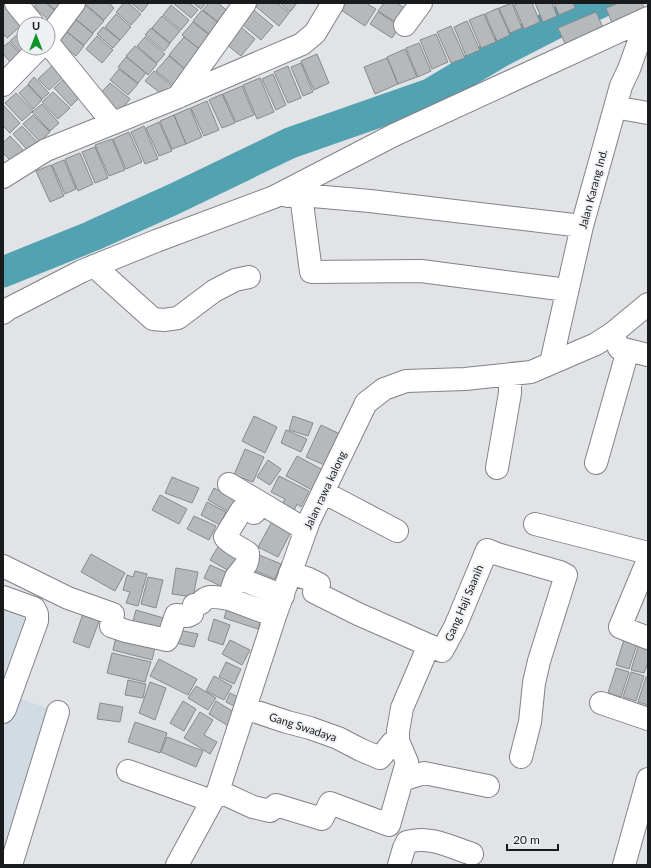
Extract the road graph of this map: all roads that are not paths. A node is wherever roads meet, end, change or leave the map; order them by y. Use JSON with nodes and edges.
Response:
{"nodes":[{"id":1,"x":16,"y":3,"type":"edge"},
{"id":2,"x":74,"y":3,"type":"edge"},
{"id":3,"x":245,"y":3,"type":"edge"},
{"id":4,"x":333,"y":3,"type":"edge"},
{"id":5,"x":421,"y":3,"type":"edge"},
{"id":6,"x":27,"y":16,"type":"edge"},
{"id":7,"x":647,"y":19,"type":"edge"},
{"id":8,"x":405,"y":25,"type":"dead end"},
{"id":9,"x":56,"y":27,"type":"edge"},
{"id":10,"x":56,"y":52,"type":"edge"},
{"id":11,"x":31,"y":56,"type":"edge"},
{"id":12,"x":3,"y":85,"type":"edge"},
{"id":13,"x":178,"y":97,"type":"junction"},
{"id":14,"x":625,"y":109,"type":"dead end"},
{"id":15,"x":648,"y":113,"type":"edge"},
{"id":16,"x":113,"y":122,"type":"junction"},
{"id":17,"x":3,"y":177,"type":"edge"},
{"id":18,"x":301,"y":195,"type":"junction"},
{"id":19,"x":274,"y":197,"type":"junction"},
{"id":20,"x":582,"y":226,"type":"junction"},
{"id":21,"x":94,"y":266,"type":"junction"},
{"id":22,"x":249,"y":277,"type":"dead end"},
{"id":23,"x":567,"y":290,"type":"junction"},
{"id":24,"x":645,"y":309,"type":"edge"},
{"id":25,"x":3,"y":313,"type":"edge"},
{"id":26,"x":614,"y":333,"type":"junction"},
{"id":27,"x":638,"y":352,"type":"edge"},
{"id":28,"x":551,"y":363,"type":"junction"},
{"id":29,"x":510,"y":374,"type":"junction"},
{"id":30,"x":596,"y":463,"type":"dead end"},
{"id":31,"x":497,"y":468,"type":"dead end"},
{"id":32,"x":229,"y":484,"type":"dead end"},
{"id":33,"x":323,"y":492,"type":"junction"},
{"id":34,"x":262,"y":504,"type":"junction"},
{"id":35,"x":535,"y":524,"type":"dead end"},
{"id":36,"x":306,"y":530,"type":"junction"},
{"id":37,"x":397,"y":531,"type":"dead end"},
{"id":38,"x":648,"y":553,"type":"edge"},
{"id":39,"x":648,"y":560,"type":"edge"},
{"id":40,"x":3,"y":566,"type":"edge"},
{"id":41,"x":290,"y":573,"type":"junction"},
{"id":42,"x":236,"y":576,"type":"junction"},
{"id":43,"x":283,"y":596,"type":"junction"},
{"id":44,"x":3,"y":597,"type":"edge"},
{"id":45,"x":229,"y":599,"type":"junction"},
{"id":46,"x":275,"y":616,"type":"junction"},
{"id":47,"x":648,"y":638,"type":"edge"},
{"id":48,"x":429,"y":645,"type":"junction"},
{"id":49,"x":601,"y":703,"type":"dead end"},
{"id":50,"x":245,"y":708,"type":"junction"},
{"id":51,"x":3,"y":712,"type":"edge"},
{"id":52,"x":58,"y":712,"type":"dead end"},
{"id":53,"x":648,"y":718,"type":"edge"},
{"id":54,"x":398,"y":741,"type":"junction"},
{"id":55,"x":521,"y":757,"type":"dead end"},
{"id":56,"x":128,"y":771,"type":"dead end"},
{"id":57,"x":648,"y":779,"type":"edge"},
{"id":58,"x":402,"y":780,"type":"junction"},
{"id":59,"x":488,"y":786,"type":"dead end"},
{"id":60,"x":215,"y":796,"type":"junction"},
{"id":61,"x":642,"y":825,"type":"edge"},
{"id":62,"x":472,"y":854,"type":"dead end"},
{"id":63,"x":11,"y":865,"type":"edge"},
{"id":64,"x":177,"y":865,"type":"edge"},
{"id":65,"x":399,"y":865,"type":"edge"},
{"id":66,"x":624,"y":865,"type":"edge"}],
"edges":[{"from":1,"to":6,"type":"street"},
{"from":2,"to":9,"type":"street"},
{"from":3,"to":13,"type":"street"},
{"from":4,"to":13,"type":"street"},
{"from":5,"to":8,"type":"street"},
{"from":7,"to":19,"type":"street"},
{"from":7,"to":20,"type":"street","name":"Jalan Karang Ind."},
{"from":10,"to":16,"type":"street"},
{"from":11,"to":12,"type":"street"},
{"from":13,"to":16,"type":"street"},
{"from":14,"to":15,"type":"street"},
{"from":16,"to":17,"type":"street"},
{"from":18,"to":19,"type":"street"},
{"from":18,"to":20,"type":"street"},
{"from":18,"to":23,"type":"street"},
{"from":19,"to":21,"type":"street"},
{"from":20,"to":23,"type":"street","name":"Jalan Karang Ind."},
{"from":21,"to":22,"type":"street"},
{"from":21,"to":25,"type":"street"},
{"from":23,"to":28,"type":"street","name":"Jalan Karang Ind."},
{"from":24,"to":26,"type":"street","name":"Jalan rawa kalong"},
{"from":26,"to":27,"type":"street"},
{"from":26,"to":28,"type":"street","name":"Jalan rawa kalong"},
{"from":27,"to":30,"type":"street"},
{"from":28,"to":29,"type":"street","name":"Jalan rawa kalong"},
{"from":29,"to":31,"type":"street"},
{"from":29,"to":33,"type":"street","name":"Jalan rawa kalong"},
{"from":32,"to":34,"type":"street"},
{"from":33,"to":36,"type":"street","name":"Jalan rawa kalong"},
{"from":33,"to":37,"type":"street"},
{"from":34,"to":36,"type":"street"},
{"from":34,"to":42,"type":"street"},
{"from":35,"to":38,"type":"street"},
{"from":36,"to":41,"type":"street","name":"Jalan rawa kalong"},
{"from":39,"to":47,"type":"street"},
{"from":40,"to":45,"type":"street"},
{"from":41,"to":43,"type":"street","name":"Jalan rawa kalong"},
{"from":41,"to":48,"type":"street","name":"Gang Haji Saanih"},
{"from":42,"to":43,"type":"street"},
{"from":42,"to":45,"type":"street"},
{"from":43,"to":46,"type":"street","name":"Jalan rawa kalong"},
{"from":44,"to":51,"type":"street"},
{"from":45,"to":46,"type":"street"},
{"from":46,"to":50,"type":"street","name":"Jalan rawa kalong"},
{"from":48,"to":54,"type":"street"},
{"from":48,"to":55,"type":"street","name":"Gang Haji Saanih"},
{"from":49,"to":53,"type":"street"},
{"from":50,"to":54,"type":"street","name":"Gang Swadaya"},
{"from":50,"to":60,"type":"street","name":"Jalan rawa kalong"},
{"from":52,"to":63,"type":"street"},
{"from":54,"to":58,"type":"street"},
{"from":56,"to":60,"type":"street"},
{"from":57,"to":61,"type":"street"},
{"from":58,"to":59,"type":"street"},
{"from":58,"to":60,"type":"street"},
{"from":60,"to":64,"type":"street","name":"Jalan rawa kalong"},
{"from":61,"to":66,"type":"street"},
{"from":62,"to":65,"type":"street"}]}
